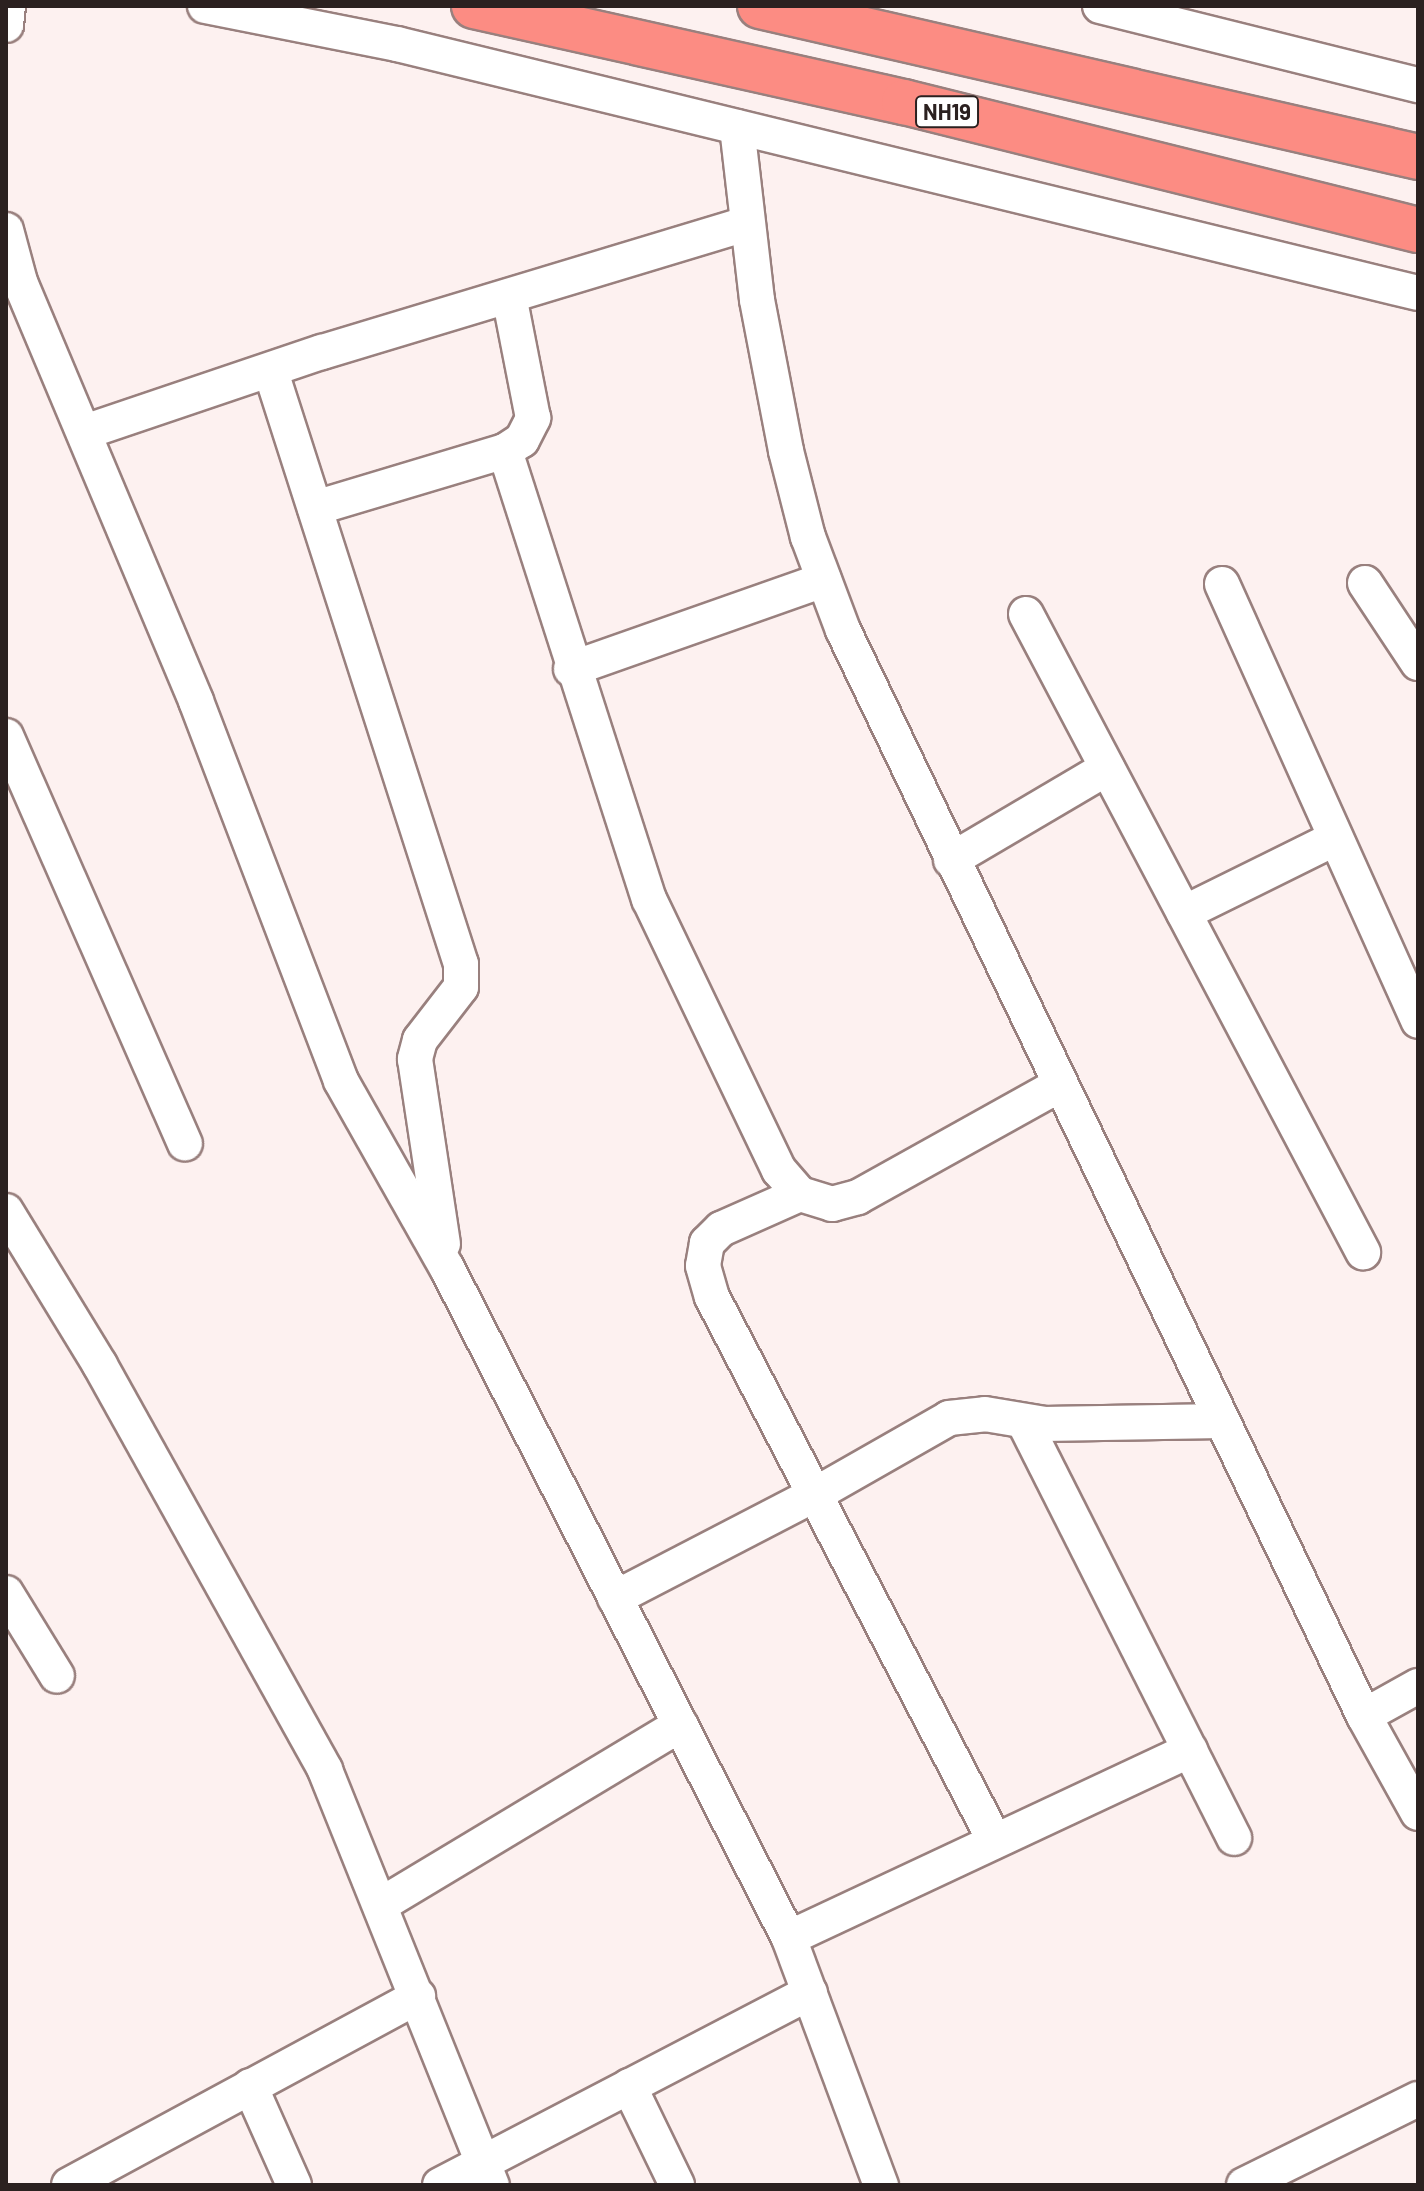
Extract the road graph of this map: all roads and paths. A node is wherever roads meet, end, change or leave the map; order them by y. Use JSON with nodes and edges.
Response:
{"nodes":[{"id":1,"x":8,"y":6,"type":"edge"},
{"id":2,"x":205,"y":6,"type":"edge"},
{"id":3,"x":474,"y":6,"type":"edge"},
{"id":4,"x":760,"y":6,"type":"edge"},
{"id":5,"x":1100,"y":6,"type":"edge"},
{"id":6,"x":6,"y":25,"type":"edge"},
{"id":7,"x":1418,"y":85,"type":"edge"},
{"id":8,"x":737,"y":127,"type":"junction"},
{"id":9,"x":1418,"y":157,"type":"edge"},
{"id":10,"x":746,"y":224,"type":"junction"},
{"id":11,"x":6,"y":230,"type":"edge"},
{"id":12,"x":1418,"y":230,"type":"edge"},
{"id":13,"x":1418,"y":293,"type":"edge"},
{"id":14,"x":509,"y":296,"type":"junction"},
{"id":15,"x":271,"y":372,"type":"junction"},
{"id":16,"x":85,"y":432,"type":"junction"},
{"id":17,"x":505,"y":451,"type":"junction"},
{"id":18,"x":315,"y":508,"type":"junction"},
{"id":19,"x":824,"y":580,"type":"junction"},
{"id":20,"x":1365,"y":583,"type":"dead end"},
{"id":21,"x":1222,"y":584,"type":"dead end"},
{"id":22,"x":1026,"y":614,"type":"dead end"},
{"id":23,"x":1418,"y":663,"type":"edge"},
{"id":24,"x":571,"y":669,"type":"junction"},
{"id":25,"x":6,"y":736,"type":"edge"},
{"id":26,"x":1107,"y":768,"type":"junction"},
{"id":27,"x":1334,"y":839,"type":"junction"},
{"id":28,"x":951,"y":860,"type":"junction"},
{"id":29,"x":1184,"y":913,"type":"junction"},
{"id":30,"x":1418,"y":1021,"type":"edge"},
{"id":31,"x":1059,"y":1085,"type":"junction"},
{"id":32,"x":185,"y":1143,"type":"dead end"},
{"id":33,"x":800,"y":1194,"type":"junction"},
{"id":34,"x":6,"y":1211,"type":"edge"},
{"id":35,"x":1363,"y":1252,"type":"dead end"},
{"id":36,"x":447,"y":1268,"type":"junction"},
{"id":37,"x":1221,"y":1421,"type":"junction"},
{"id":38,"x":1024,"y":1422,"type":"junction"},
{"id":39,"x":816,"y":1494,"type":"junction"},
{"id":40,"x":6,"y":1593,"type":"edge"},
{"id":41,"x":615,"y":1598,"type":"junction"},
{"id":42,"x":57,"y":1676,"type":"dead end"},
{"id":43,"x":1418,"y":1686,"type":"edge"},
{"id":44,"x":1364,"y":1716,"type":"junction"},
{"id":45,"x":680,"y":1725,"type":"junction"},
{"id":46,"x":1190,"y":1750,"type":"junction"},
{"id":47,"x":1418,"y":1813,"type":"edge"},
{"id":48,"x":1234,"y":1838,"type":"dead end"},
{"id":49,"x":995,"y":1841,"type":"junction"},
{"id":50,"x":382,"y":1904,"type":"junction"},
{"id":51,"x":789,"y":1938,"type":"junction"},
{"id":52,"x":810,"y":1992,"type":"junction"},
{"id":53,"x":418,"y":1996,"type":"junction"},
{"id":54,"x":250,"y":2086,"type":"junction"},
{"id":55,"x":629,"y":2086,"type":"junction"},
{"id":56,"x":1418,"y":2099,"type":"edge"},
{"id":57,"x":487,"y":2174,"type":"edge"},
{"id":58,"x":87,"y":2181,"type":"edge"},
{"id":59,"x":294,"y":2185,"type":"edge"},
{"id":60,"x":440,"y":2185,"type":"edge"},
{"id":61,"x":677,"y":2185,"type":"edge"},
{"id":62,"x":881,"y":2185,"type":"edge"},
{"id":63,"x":1244,"y":2185,"type":"edge"}],
"edges":[{"from":1,"to":6,"type":"street"},
{"from":2,"to":8,"type":"street"},
{"from":3,"to":12,"type":"highway","number":"NH19"},
{"from":4,"to":9,"type":"highway"},
{"from":5,"to":7,"type":"street"},
{"from":8,"to":10,"type":"street"},
{"from":8,"to":13,"type":"street"},
{"from":10,"to":14,"type":"street"},
{"from":10,"to":19,"type":"street"},
{"from":11,"to":16,"type":"street"},
{"from":14,"to":15,"type":"street"},
{"from":14,"to":17,"type":"street"},
{"from":15,"to":16,"type":"street"},
{"from":15,"to":18,"type":"street"},
{"from":16,"to":36,"type":"street"},
{"from":17,"to":18,"type":"street"},
{"from":17,"to":24,"type":"street"},
{"from":18,"to":36,"type":"street"},
{"from":19,"to":24,"type":"street"},
{"from":19,"to":28,"type":"street"},
{"from":20,"to":23,"type":"street"},
{"from":21,"to":27,"type":"street"},
{"from":22,"to":26,"type":"street"},
{"from":24,"to":33,"type":"street"},
{"from":25,"to":32,"type":"street"},
{"from":26,"to":28,"type":"street"},
{"from":26,"to":29,"type":"street"},
{"from":27,"to":29,"type":"street"},
{"from":27,"to":30,"type":"street"},
{"from":28,"to":31,"type":"street"},
{"from":29,"to":35,"type":"street"},
{"from":31,"to":33,"type":"street"},
{"from":31,"to":37,"type":"street"},
{"from":33,"to":39,"type":"street"},
{"from":34,"to":50,"type":"street"},
{"from":36,"to":41,"type":"street"},
{"from":37,"to":38,"type":"street"},
{"from":37,"to":44,"type":"street"},
{"from":38,"to":39,"type":"street"},
{"from":38,"to":46,"type":"street"},
{"from":39,"to":41,"type":"street"},
{"from":39,"to":49,"type":"street"},
{"from":40,"to":42,"type":"street"},
{"from":41,"to":45,"type":"street"},
{"from":43,"to":44,"type":"street"},
{"from":44,"to":47,"type":"street"},
{"from":45,"to":50,"type":"street"},
{"from":45,"to":51,"type":"street"},
{"from":46,"to":48,"type":"street"},
{"from":46,"to":49,"type":"street"},
{"from":49,"to":51,"type":"street"},
{"from":50,"to":53,"type":"street"},
{"from":51,"to":52,"type":"street"},
{"from":52,"to":55,"type":"street"},
{"from":52,"to":62,"type":"street"},
{"from":53,"to":54,"type":"street"},
{"from":53,"to":57,"type":"street"},
{"from":54,"to":58,"type":"street"},
{"from":54,"to":59,"type":"street"},
{"from":55,"to":57,"type":"street"},
{"from":55,"to":61,"type":"street"},
{"from":56,"to":63,"type":"street"},
{"from":57,"to":60,"type":"street"}]}
